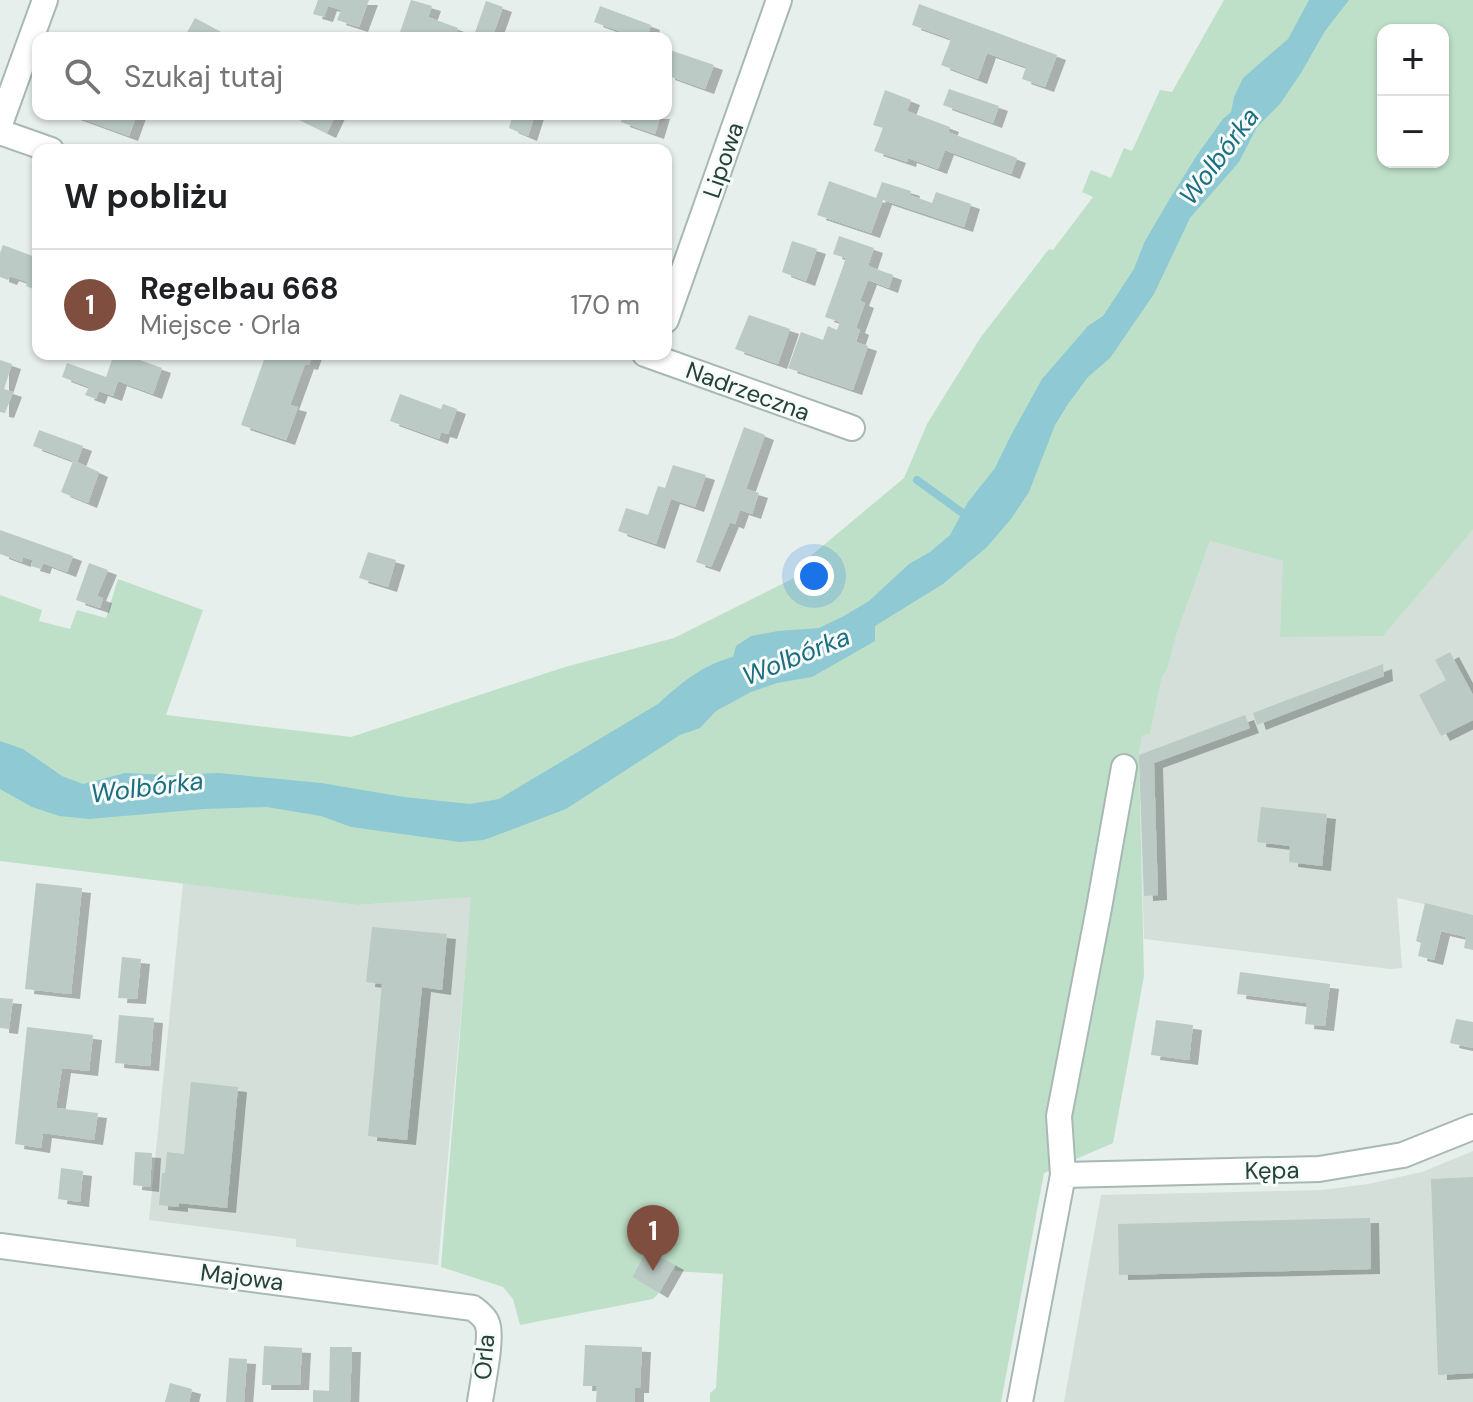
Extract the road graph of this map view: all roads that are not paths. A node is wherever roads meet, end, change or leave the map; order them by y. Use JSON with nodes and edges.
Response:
{"nodes":[{"id":1,"x":45,"y":0,"type":"edge"},
{"id":2,"x":779,"y":0,"type":"edge"},
{"id":3,"x":33,"y":32,"type":"edge"},
{"id":4,"x":32,"y":36,"type":"edge"},
{"id":5,"x":0,"y":124,"type":"edge"},
{"id":6,"x":0,"y":132,"type":"edge"},
{"id":7,"x":34,"y":144,"type":"edge"},
{"id":8,"x":672,"y":303,"type":"edge"},
{"id":9,"x":665,"y":360,"type":"edge"},
{"id":10,"x":852,"y":428,"type":"dead end"},
{"id":11,"x":1124,"y":767,"type":"dead end"},
{"id":12,"x":1473,"y":1127,"type":"edge"},
{"id":13,"x":1063,"y":1175,"type":"junction"},
{"id":14,"x":0,"y":1246,"type":"edge"},
{"id":15,"x":482,"y":1315,"type":"joint"},
{"id":16,"x":480,"y":1402,"type":"edge"},
{"id":17,"x":1020,"y":1402,"type":"edge"}],
"edges":[{"from":1,"to":3,"type":"street"},
{"from":2,"to":8,"type":"street","name":"Lipowa"},
{"from":4,"to":5,"type":"street"},
{"from":6,"to":7,"type":"street"},
{"from":9,"to":10,"type":"street","name":"Nadrzeczna"},
{"from":11,"to":13,"type":"street"},
{"from":12,"to":13,"type":"street","name":"Kępa"},
{"from":13,"to":17,"type":"street"},
{"from":14,"to":15,"type":"street","name":"Majowa"},
{"from":15,"to":16,"type":"street","name":"Orla"}]}
